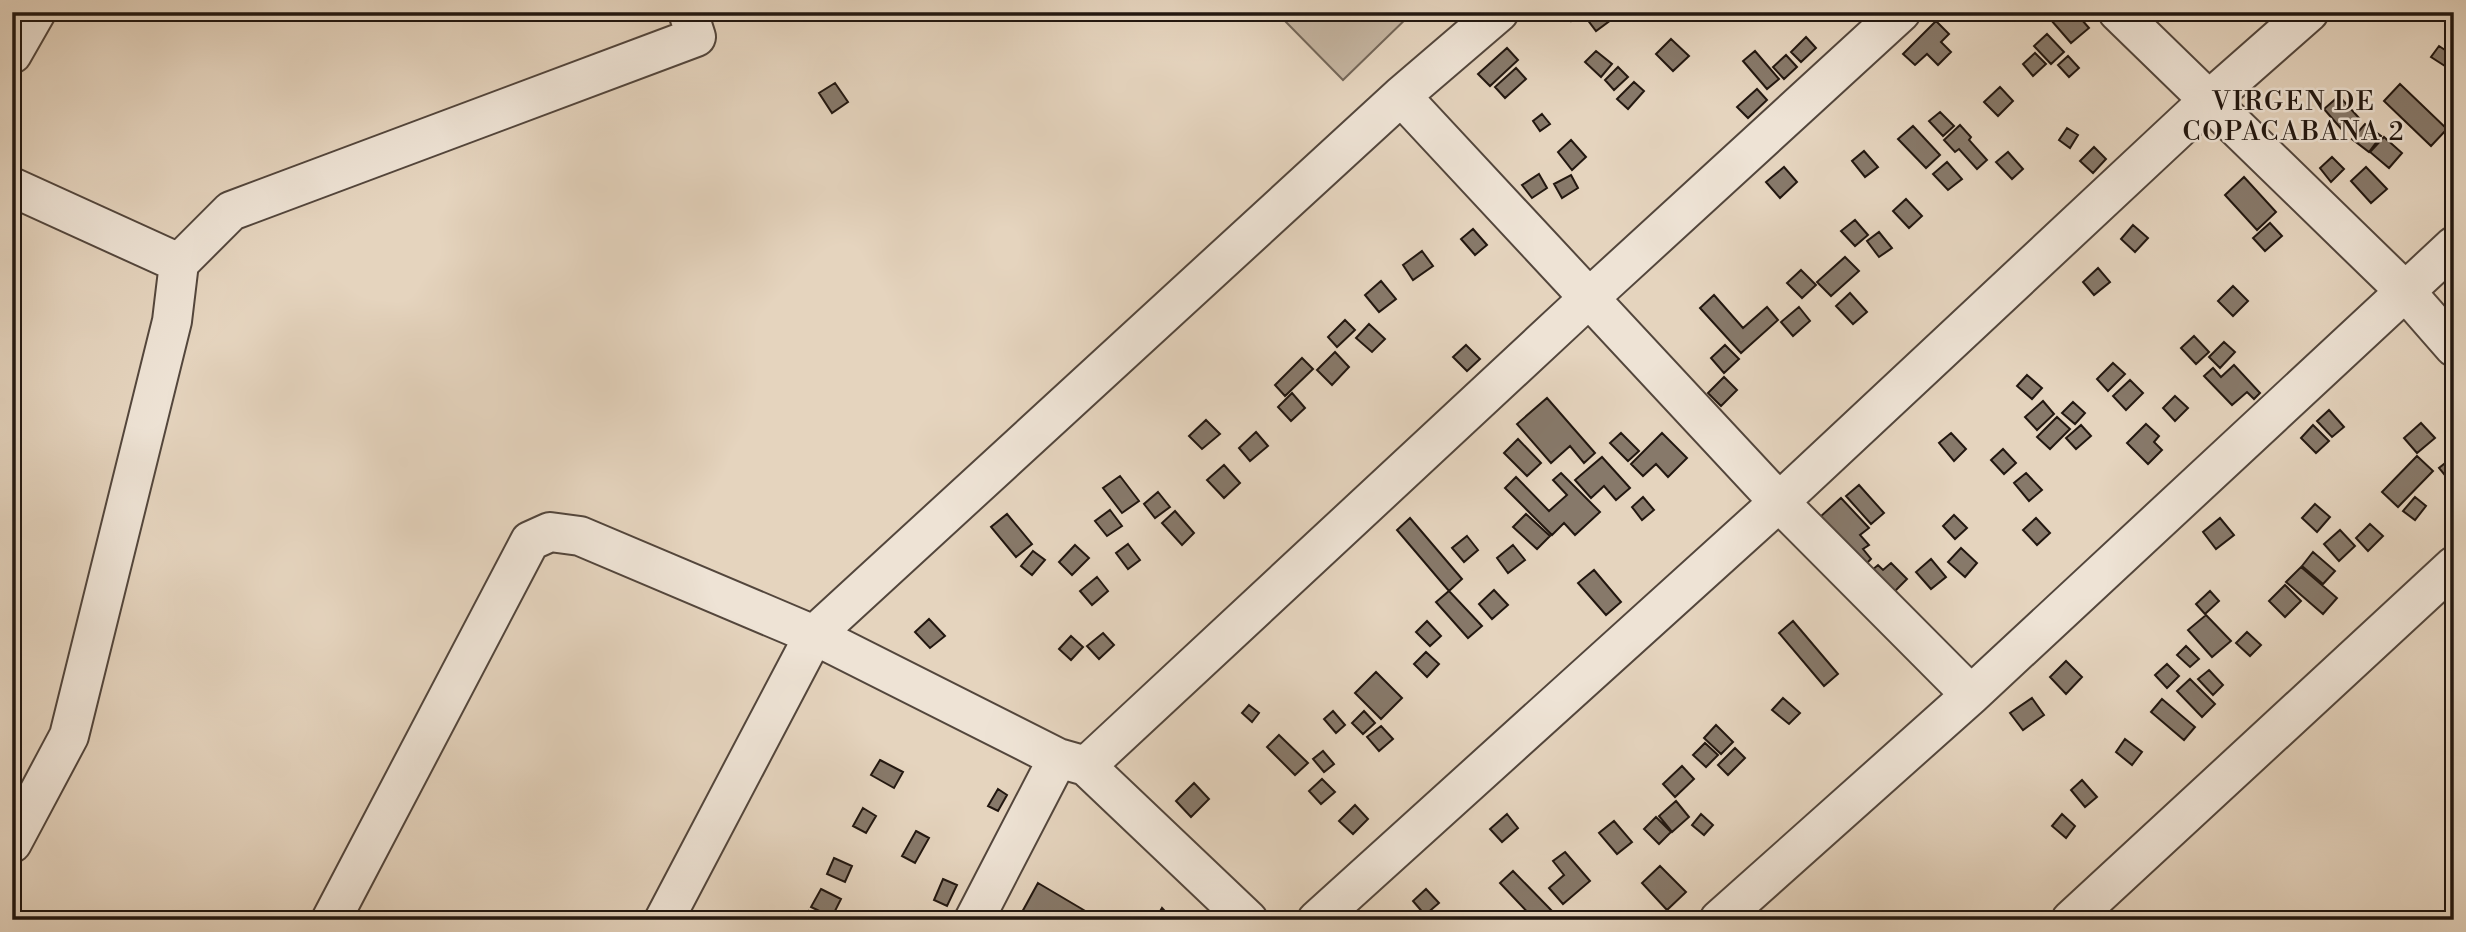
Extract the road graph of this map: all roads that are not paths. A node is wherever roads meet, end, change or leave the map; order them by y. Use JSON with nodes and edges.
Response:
{"nodes":[{"id":1,"x":36,"y":12,"type":"edge"},
{"id":2,"x":688,"y":12,"type":"edge"},
{"id":3,"x":1499,"y":12,"type":"edge"},
{"id":4,"x":1901,"y":12,"type":"edge"},
{"id":5,"x":2118,"y":12,"type":"edge"},
{"id":6,"x":2309,"y":12,"type":"edge"},
{"id":7,"x":12,"y":54,"type":"edge"},
{"id":8,"x":1401,"y":96,"type":"junction"},
{"id":9,"x":2208,"y":101,"type":"junction"},
{"id":10,"x":12,"y":187,"type":"edge"},
{"id":11,"x":2454,"y":246,"type":"edge"},
{"id":12,"x":179,"y":263,"type":"junction"},
{"id":13,"x":2405,"y":291,"type":"junction"},
{"id":14,"x":1589,"y":298,"type":"junction"},
{"id":15,"x":2454,"y":347,"type":"edge"},
{"id":16,"x":1779,"y":502,"type":"junction"},
{"id":17,"x":2454,"y":566,"type":"edge"},
{"id":18,"x":814,"y":635,"type":"junction"},
{"id":19,"x":1971,"y":695,"type":"junction"},
{"id":20,"x":1072,"y":762,"type":"junction"},
{"id":21,"x":12,"y":843,"type":"edge"},
{"id":22,"x":331,"y":920,"type":"edge"},
{"id":23,"x":664,"y":920,"type":"edge"},
{"id":24,"x":974,"y":920,"type":"edge"},
{"id":25,"x":1248,"y":920,"type":"edge"},
{"id":26,"x":1317,"y":920,"type":"edge"},
{"id":27,"x":1718,"y":920,"type":"edge"},
{"id":28,"x":2071,"y":920,"type":"edge"}],
"edges":[{"from":1,"to":7,"type":"street"},
{"from":2,"to":12,"type":"street"},
{"from":3,"to":8,"type":"street"},
{"from":4,"to":14,"type":"street"},
{"from":5,"to":9,"type":"street"},
{"from":6,"to":9,"type":"street"},
{"from":8,"to":14,"type":"street"},
{"from":8,"to":18,"type":"street"},
{"from":9,"to":13,"type":"street"},
{"from":9,"to":16,"type":"street"},
{"from":10,"to":12,"type":"street"},
{"from":11,"to":13,"type":"street"},
{"from":12,"to":21,"type":"street"},
{"from":13,"to":15,"type":"street"},
{"from":13,"to":19,"type":"street"},
{"from":14,"to":16,"type":"street"},
{"from":14,"to":20,"type":"street"},
{"from":16,"to":19,"type":"street"},
{"from":16,"to":26,"type":"street"},
{"from":17,"to":28,"type":"street"},
{"from":18,"to":20,"type":"street"},
{"from":18,"to":22,"type":"street"},
{"from":18,"to":23,"type":"street"},
{"from":19,"to":27,"type":"street"},
{"from":20,"to":24,"type":"street"},
{"from":20,"to":25,"type":"street"}]}
